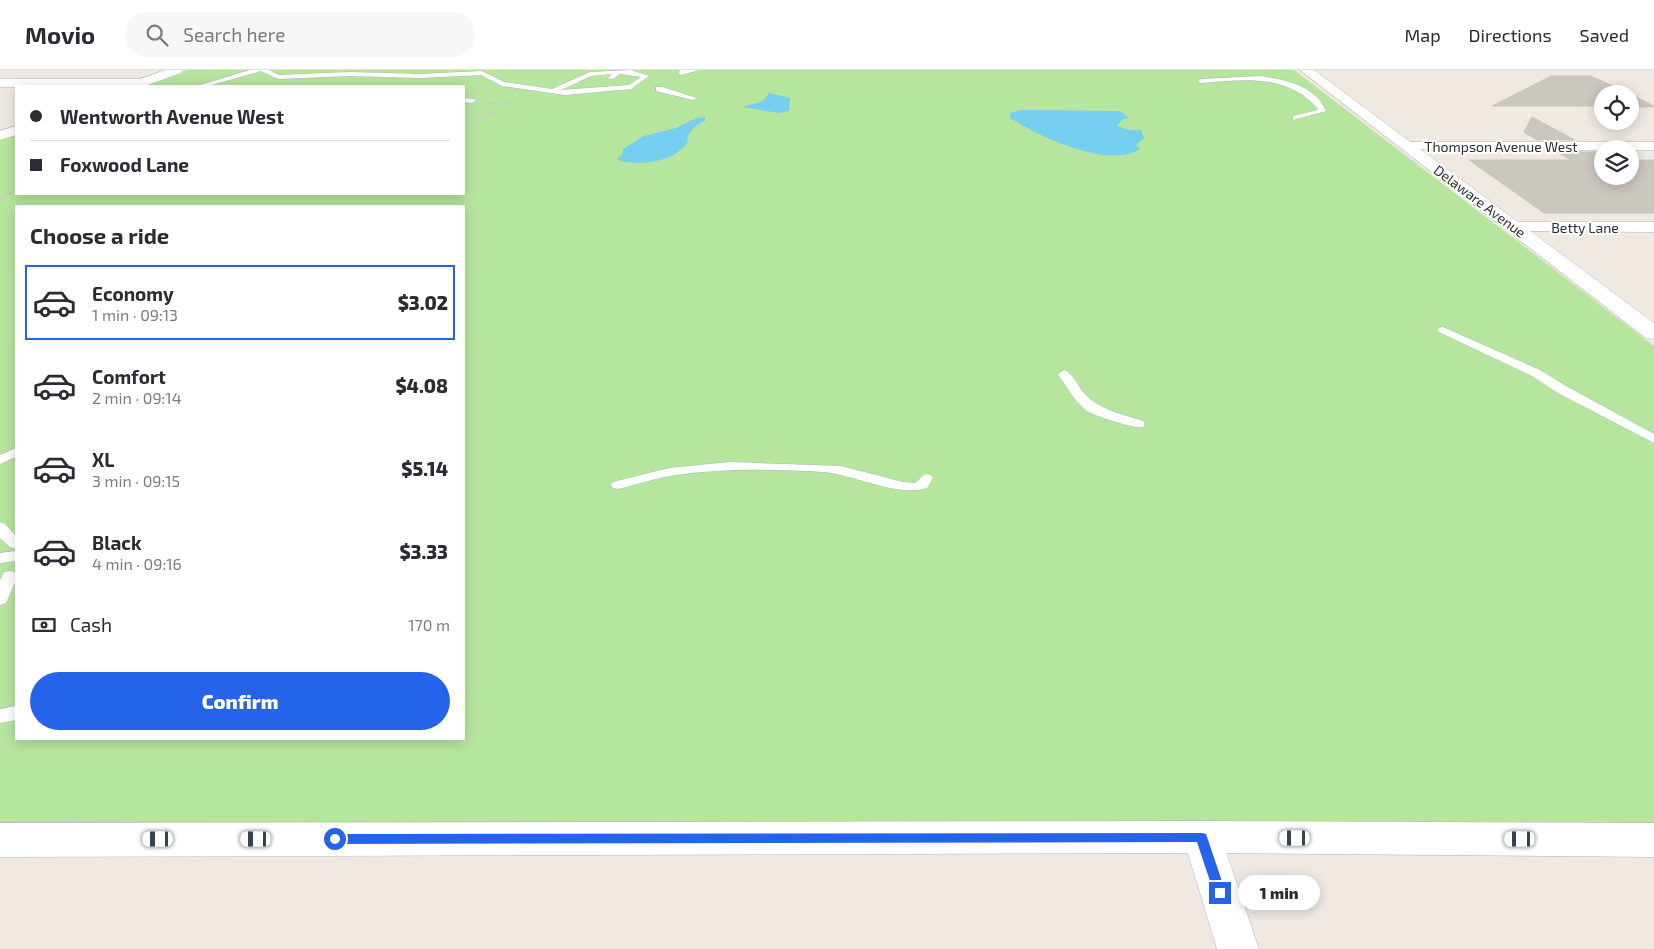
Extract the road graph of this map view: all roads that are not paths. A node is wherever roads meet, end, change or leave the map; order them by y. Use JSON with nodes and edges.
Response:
{"nodes":[{"id":1,"x":177,"y":70,"type":"edge"},
{"id":2,"x":258,"y":70,"type":"edge"},
{"id":3,"x":264,"y":70,"type":"edge"},
{"id":4,"x":365,"y":70,"type":"edge"},
{"id":5,"x":585,"y":70,"type":"edge"},
{"id":6,"x":683,"y":70,"type":"edge"},
{"id":7,"x":696,"y":70,"type":"edge"},
{"id":8,"x":1306,"y":70,"type":"edge"},
{"id":9,"x":617,"y":72,"type":"junction"},
{"id":10,"x":598,"y":73,"type":"junction"},
{"id":11,"x":358,"y":74,"type":"junction"},
{"id":12,"x":1202,"y":81,"type":"dead end"},
{"id":13,"x":0,"y":83,"type":"edge"},
{"id":14,"x":139,"y":84,"type":"edge"},
{"id":15,"x":205,"y":85,"type":"edge"},
{"id":16,"x":659,"y":89,"type":"dead end"},
{"id":17,"x":552,"y":91,"type":"junction"},
{"id":18,"x":580,"y":93,"type":"junction"},
{"id":19,"x":694,"y":98,"type":"dead end"},
{"id":20,"x":1296,"y":118,"type":"dead end"},
{"id":21,"x":15,"y":130,"type":"edge"},
{"id":22,"x":0,"y":136,"type":"edge"},
{"id":23,"x":1407,"y":146,"type":"junction"},
{"id":24,"x":1654,"y":146,"type":"edge"},
{"id":25,"x":1515,"y":227,"type":"junction"},
{"id":26,"x":1654,"y":227,"type":"edge"},
{"id":27,"x":1443,"y":330,"type":"dead end"},
{"id":28,"x":1654,"y":333,"type":"edge"},
{"id":29,"x":1064,"y":374,"type":"dead end"},
{"id":30,"x":1138,"y":424,"type":"dead end"},
{"id":31,"x":1654,"y":439,"type":"edge"},
{"id":32,"x":15,"y":452,"type":"edge"},
{"id":33,"x":0,"y":460,"type":"edge"},
{"id":34,"x":926,"y":478,"type":"dead end"},
{"id":35,"x":618,"y":485,"type":"dead end"},
{"id":36,"x":0,"y":528,"type":"edge"},
{"id":37,"x":15,"y":543,"type":"edge"},
{"id":38,"x":15,"y":556,"type":"edge"},
{"id":39,"x":0,"y":558,"type":"edge"},
{"id":40,"x":9,"y":576,"type":"edge"},
{"id":41,"x":0,"y":599,"type":"edge"},
{"id":42,"x":1202,"y":837,"type":"junction"},
{"id":43,"x":0,"y":840,"type":"edge"},
{"id":44,"x":1654,"y":840,"type":"edge"},
{"id":45,"x":1238,"y":949,"type":"edge"}],
"edges":[{"from":1,"to":14,"type":"street"},
{"from":2,"to":15,"type":"lane"},
{"from":3,"to":11,"type":"lane"},
{"from":4,"to":11,"type":"lane"},
{"from":5,"to":10,"type":"lane"},
{"from":6,"to":7,"type":"lane"},
{"from":8,"to":23,"type":"street","name":"Delaware Avenue"},
{"from":9,"to":10,"type":"lane"},
{"from":9,"to":18,"type":"lane"},
{"from":9,"to":18,"type":"lane"},
{"from":10,"to":17,"type":"lane"},
{"from":11,"to":17,"type":"lane"},
{"from":12,"to":20,"type":"lane"},
{"from":13,"to":14,"type":"street"},
{"from":16,"to":19,"type":"lane"},
{"from":17,"to":18,"type":"lane"},
{"from":21,"to":22,"type":"street"},
{"from":23,"to":24,"type":"street","name":"Thompson Avenue West"},
{"from":23,"to":25,"type":"street","name":"Delaware Avenue"},
{"from":25,"to":26,"type":"street","name":"Betty Lane"},
{"from":25,"to":28,"type":"street","name":"Delaware Avenue"},
{"from":27,"to":31,"type":"lane"},
{"from":29,"to":30,"type":"lane"},
{"from":32,"to":33,"type":"lane"},
{"from":34,"to":35,"type":"lane"},
{"from":36,"to":37,"type":"lane"},
{"from":38,"to":39,"type":"lane"},
{"from":40,"to":41,"type":"lane"},
{"from":42,"to":43,"type":"street"},
{"from":42,"to":44,"type":"street"},
{"from":42,"to":45,"type":"street"}]}
